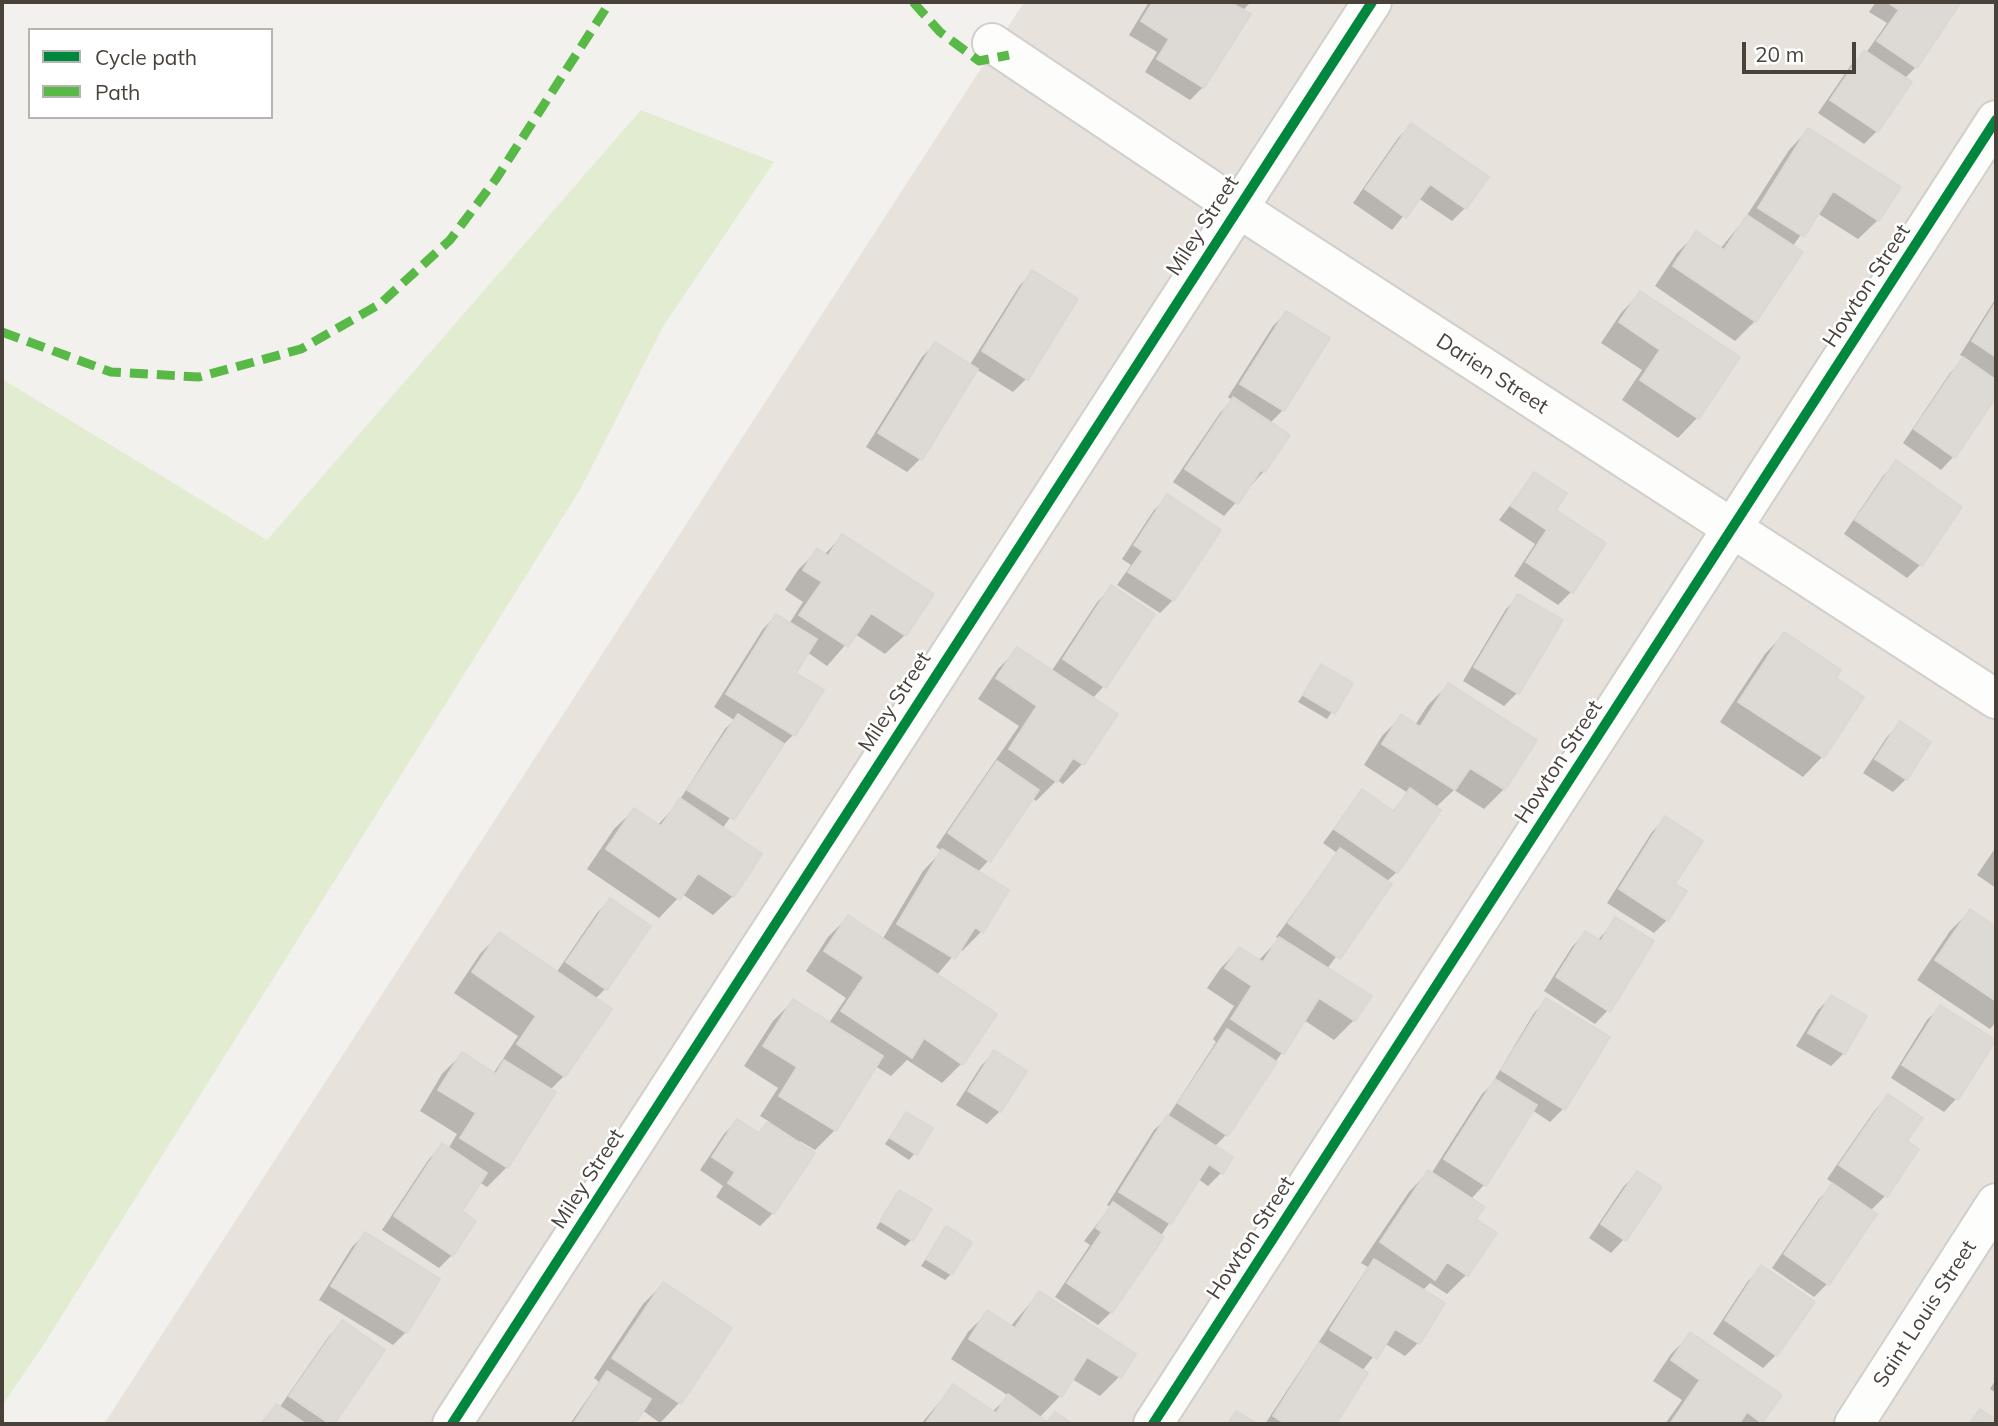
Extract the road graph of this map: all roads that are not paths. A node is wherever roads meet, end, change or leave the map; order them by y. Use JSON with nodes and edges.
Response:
{"nodes":[{"id":1,"x":1372,"y":2,"type":"edge"},
{"id":2,"x":992,"y":43,"type":"dead end"},
{"id":3,"x":1996,"y":120,"type":"edge"},
{"id":4,"x":1237,"y":208,"type":"junction"},
{"id":5,"x":1733,"y":530,"type":"junction"},
{"id":6,"x":1996,"y":699,"type":"edge"},
{"id":7,"x":1996,"y":1203,"type":"edge"},
{"id":8,"x":452,"y":1424,"type":"edge"},
{"id":9,"x":1153,"y":1424,"type":"edge"},
{"id":10,"x":1854,"y":1424,"type":"edge"}],
"edges":[{"from":1,"to":4,"type":"street","name":"Miley Street"},
{"from":2,"to":4,"type":"street","name":"Darien Street"},
{"from":3,"to":5,"type":"street","name":"Howton Street"},
{"from":4,"to":5,"type":"street","name":"Darien Street"},
{"from":4,"to":8,"type":"street","name":"Miley Street"},
{"from":5,"to":6,"type":"street","name":"Darien Street"},
{"from":5,"to":9,"type":"street","name":"Howton Street"},
{"from":7,"to":10,"type":"street","name":"Saint Louis Street"}]}
